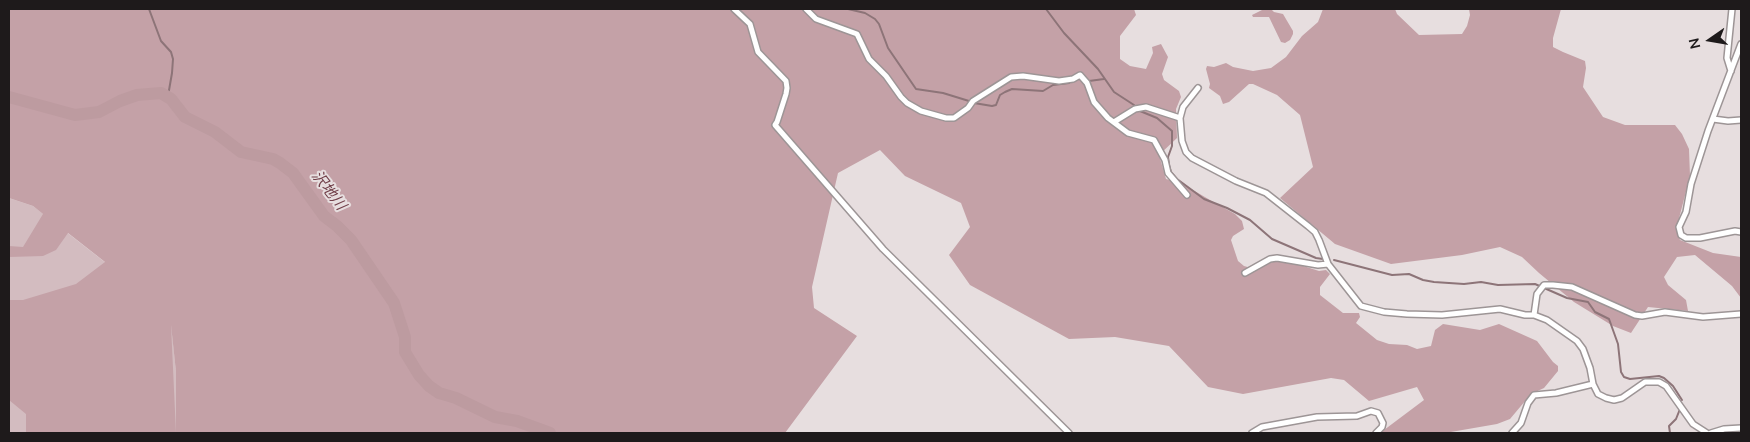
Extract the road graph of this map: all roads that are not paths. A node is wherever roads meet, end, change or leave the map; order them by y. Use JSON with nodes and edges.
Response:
{"nodes":[{"id":1,"x":734,"y":9,"type":"edge"},
{"id":2,"x":806,"y":9,"type":"edge"},
{"id":3,"x":1732,"y":9,"type":"edge"},
{"id":4,"x":1741,"y":44,"type":"edge"},
{"id":5,"x":1731,"y":72,"type":"junction"},
{"id":6,"x":1198,"y":88,"type":"dead end"},
{"id":7,"x":1180,"y":118,"type":"junction"},
{"id":8,"x":1713,"y":119,"type":"junction"},
{"id":9,"x":1741,"y":120,"type":"edge"},
{"id":10,"x":1114,"y":122,"type":"junction"},
{"id":11,"x":1187,"y":195,"type":"dead end"},
{"id":12,"x":1741,"y":232,"type":"edge"},
{"id":13,"x":1328,"y":264,"type":"junction"},
{"id":14,"x":1245,"y":273,"type":"dead end"},
{"id":15,"x":1741,"y":314,"type":"edge"},
{"id":16,"x":1534,"y":315,"type":"junction"},
{"id":17,"x":1593,"y":384,"type":"junction"},
{"id":18,"x":1741,"y":428,"type":"edge"},
{"id":19,"x":1068,"y":433,"type":"edge"},
{"id":20,"x":1252,"y":433,"type":"edge"},
{"id":21,"x":1376,"y":433,"type":"edge"},
{"id":22,"x":1512,"y":433,"type":"edge"},
{"id":23,"x":1709,"y":433,"type":"edge"}],
"edges":[{"from":1,"to":19,"type":"street"},
{"from":2,"to":10,"type":"street"},
{"from":3,"to":5,"type":"street"},
{"from":4,"to":5,"type":"street"},
{"from":5,"to":8,"type":"street"},
{"from":6,"to":7,"type":"street"},
{"from":7,"to":10,"type":"street"},
{"from":7,"to":13,"type":"street"},
{"from":8,"to":9,"type":"street"},
{"from":8,"to":12,"type":"street"},
{"from":10,"to":11,"type":"street"},
{"from":13,"to":14,"type":"street"},
{"from":13,"to":16,"type":"street"},
{"from":15,"to":16,"type":"street"},
{"from":16,"to":17,"type":"street"},
{"from":17,"to":22,"type":"street"},
{"from":17,"to":23,"type":"street"},
{"from":18,"to":23,"type":"street"},
{"from":20,"to":21,"type":"street"}]}
